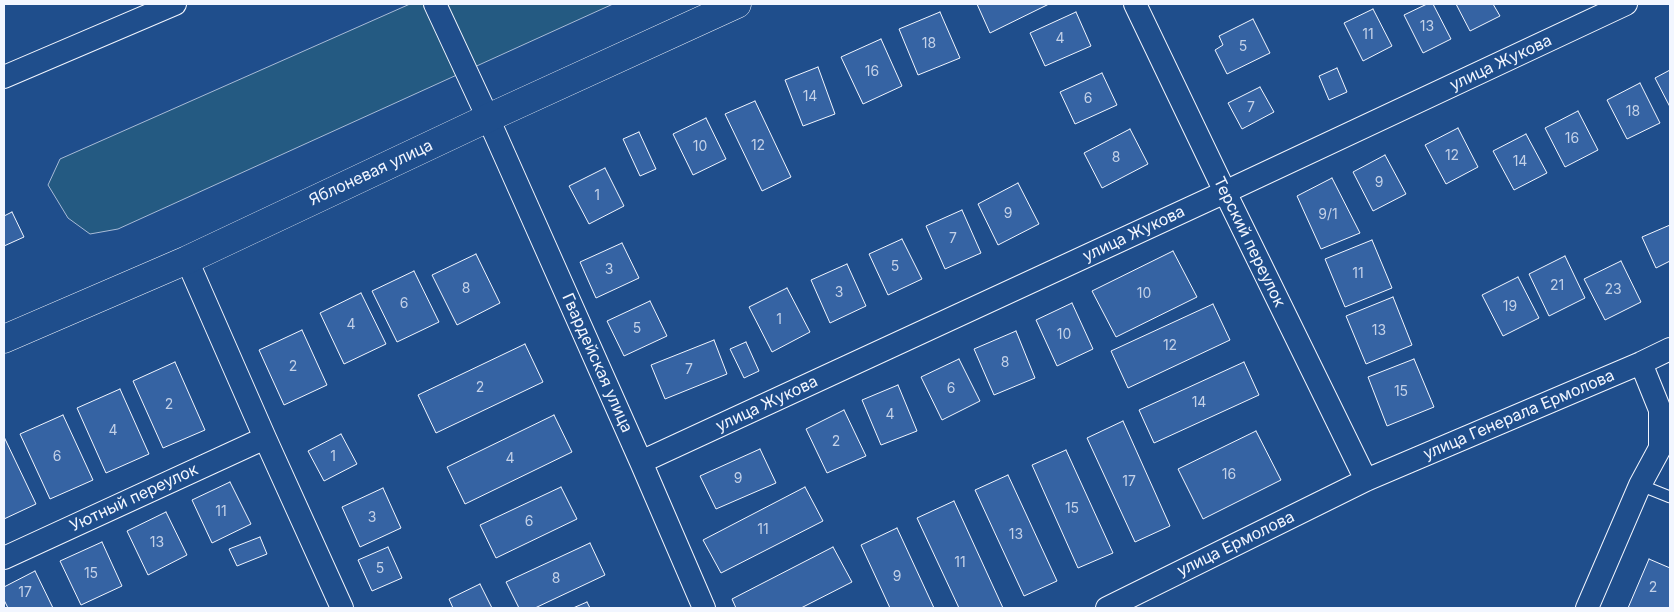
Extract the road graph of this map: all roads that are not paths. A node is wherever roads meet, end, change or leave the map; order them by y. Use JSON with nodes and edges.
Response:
{"nodes":[{"id":1,"x":175,"y":4,"type":"edge"},
{"id":2,"x":435,"y":4,"type":"edge"},
{"id":3,"x":737,"y":4,"type":"edge"},
{"id":4,"x":1135,"y":4,"type":"edge"},
{"id":5,"x":1626,"y":4,"type":"edge"},
{"id":6,"x":4,"y":77,"type":"edge"},
{"id":7,"x":488,"y":118,"type":"junction"},
{"id":8,"x":1224,"y":192,"type":"junction"},
{"id":9,"x":188,"y":260,"type":"junction"},
{"id":10,"x":4,"y":339,"type":"edge"},
{"id":11,"x":1670,"y":349,"type":"edge"},
{"id":12,"x":1641,"y":363,"type":"junction"},
{"id":13,"x":265,"y":438,"type":"junction"},
{"id":14,"x":641,"y":462,"type":"junction"},
{"id":15,"x":1366,"y":480,"type":"junction"},
{"id":16,"x":1640,"y":484,"type":"junction"},
{"id":17,"x":1670,"y":497,"type":"edge"},
{"id":18,"x":4,"y":558,"type":"edge"},
{"id":19,"x":342,"y":608,"type":"edge"},
{"id":20,"x":704,"y":608,"type":"edge"},
{"id":21,"x":1107,"y":608,"type":"edge"},
{"id":22,"x":1587,"y":608,"type":"edge"}],
"edges":[{"from":1,"to":6,"type":"street"},
{"from":2,"to":7,"type":"street","name":"Гвардейская улица"},
{"from":3,"to":7,"type":"street","name":"Яблоневая улица"},
{"from":4,"to":8,"type":"street","name":"Терский переулок"},
{"from":5,"to":8,"type":"street","name":"улица Жукова"},
{"from":7,"to":9,"type":"street","name":"Яблоневая улица"},
{"from":7,"to":14,"type":"street","name":"Гвардейская улица"},
{"from":8,"to":14,"type":"street","name":"улица Жукова"},
{"from":8,"to":15,"type":"street","name":"Терский переулок"},
{"from":9,"to":10,"type":"street","name":"Яблоневая улица"},
{"from":9,"to":13,"type":"street"},
{"from":11,"to":12,"type":"street","name":"улица Генерала Ермолова"},
{"from":12,"to":15,"type":"street","name":"улица Генерала Ермолова"},
{"from":12,"to":16,"type":"street"},
{"from":13,"to":18,"type":"street","name":"Уютный переулок"},
{"from":13,"to":19,"type":"street"},
{"from":14,"to":20,"type":"street","name":"Гвардейская улица"},
{"from":15,"to":21,"type":"street","name":"улица Ермолова"},
{"from":16,"to":17,"type":"lane"},
{"from":16,"to":22,"type":"street"}]}
